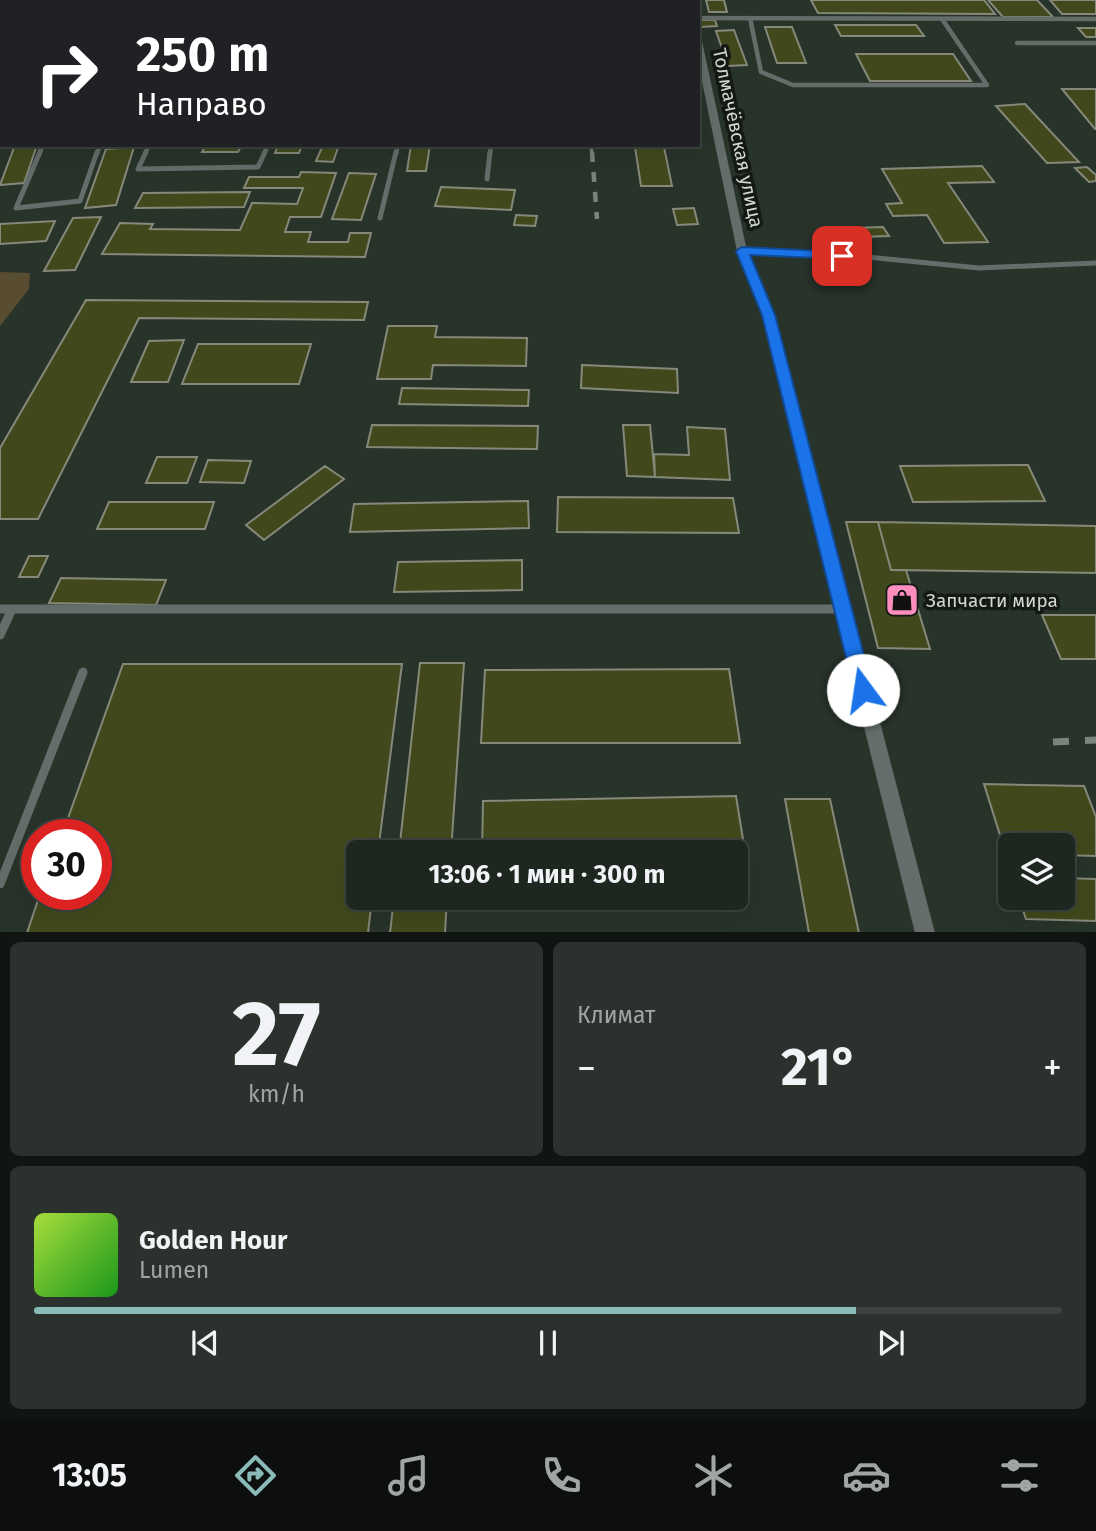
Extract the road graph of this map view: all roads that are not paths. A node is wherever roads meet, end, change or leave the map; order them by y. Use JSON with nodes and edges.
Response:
{"nodes":[{"id":1,"x":700,"y":18,"type":"edge"},
{"id":2,"x":750,"y":18,"type":"junction"},
{"id":3,"x":942,"y":19,"type":"junction"},
{"id":4,"x":1096,"y":19,"type":"edge"},
{"id":5,"x":1017,"y":43,"type":"dead end"},
{"id":6,"x":1096,"y":43,"type":"edge"},
{"id":7,"x":700,"y":51,"type":"edge"},
{"id":8,"x":42,"y":147,"type":"edge"},
{"id":9,"x":99,"y":147,"type":"edge"},
{"id":10,"x":148,"y":147,"type":"edge"},
{"id":11,"x":267,"y":147,"type":"edge"},
{"id":12,"x":398,"y":147,"type":"edge"},
{"id":13,"x":491,"y":147,"type":"edge"},
{"id":14,"x":487,"y":179,"type":"dead end"},
{"id":15,"x":380,"y":218,"type":"dead end"},
{"id":16,"x":742,"y":251,"type":"junction"},
{"id":17,"x":1096,"y":263,"type":"edge"},
{"id":18,"x":0,"y":609,"type":"edge"},
{"id":19,"x":12,"y":609,"type":"junction"},
{"id":20,"x":843,"y":609,"type":"junction"},
{"id":21,"x":0,"y":635,"type":"edge"},
{"id":22,"x":83,"y":673,"type":"dead end"},
{"id":23,"x":0,"y":884,"type":"edge"},
{"id":24,"x":925,"y":932,"type":"edge"}],
"edges":[{"from":1,"to":2,"type":"lane"},
{"from":2,"to":3,"type":"lane"},
{"from":2,"to":3,"type":"lane"},
{"from":3,"to":4,"type":"lane"},
{"from":5,"to":6,"type":"lane"},
{"from":7,"to":16,"type":"street","name":"Толмачёвская улица"},
{"from":8,"to":9,"type":"lane"},
{"from":10,"to":11,"type":"lane"},
{"from":12,"to":15,"type":"lane"},
{"from":13,"to":14,"type":"lane"},
{"from":16,"to":17,"type":"lane"},
{"from":16,"to":20,"type":"street","name":"Толмачёвская улица"},
{"from":18,"to":19,"type":"lane"},
{"from":19,"to":20,"type":"lane"},
{"from":19,"to":21,"type":"lane"},
{"from":20,"to":24,"type":"street","name":"Толмачёвская улица"},
{"from":22,"to":23,"type":"lane"}]}
